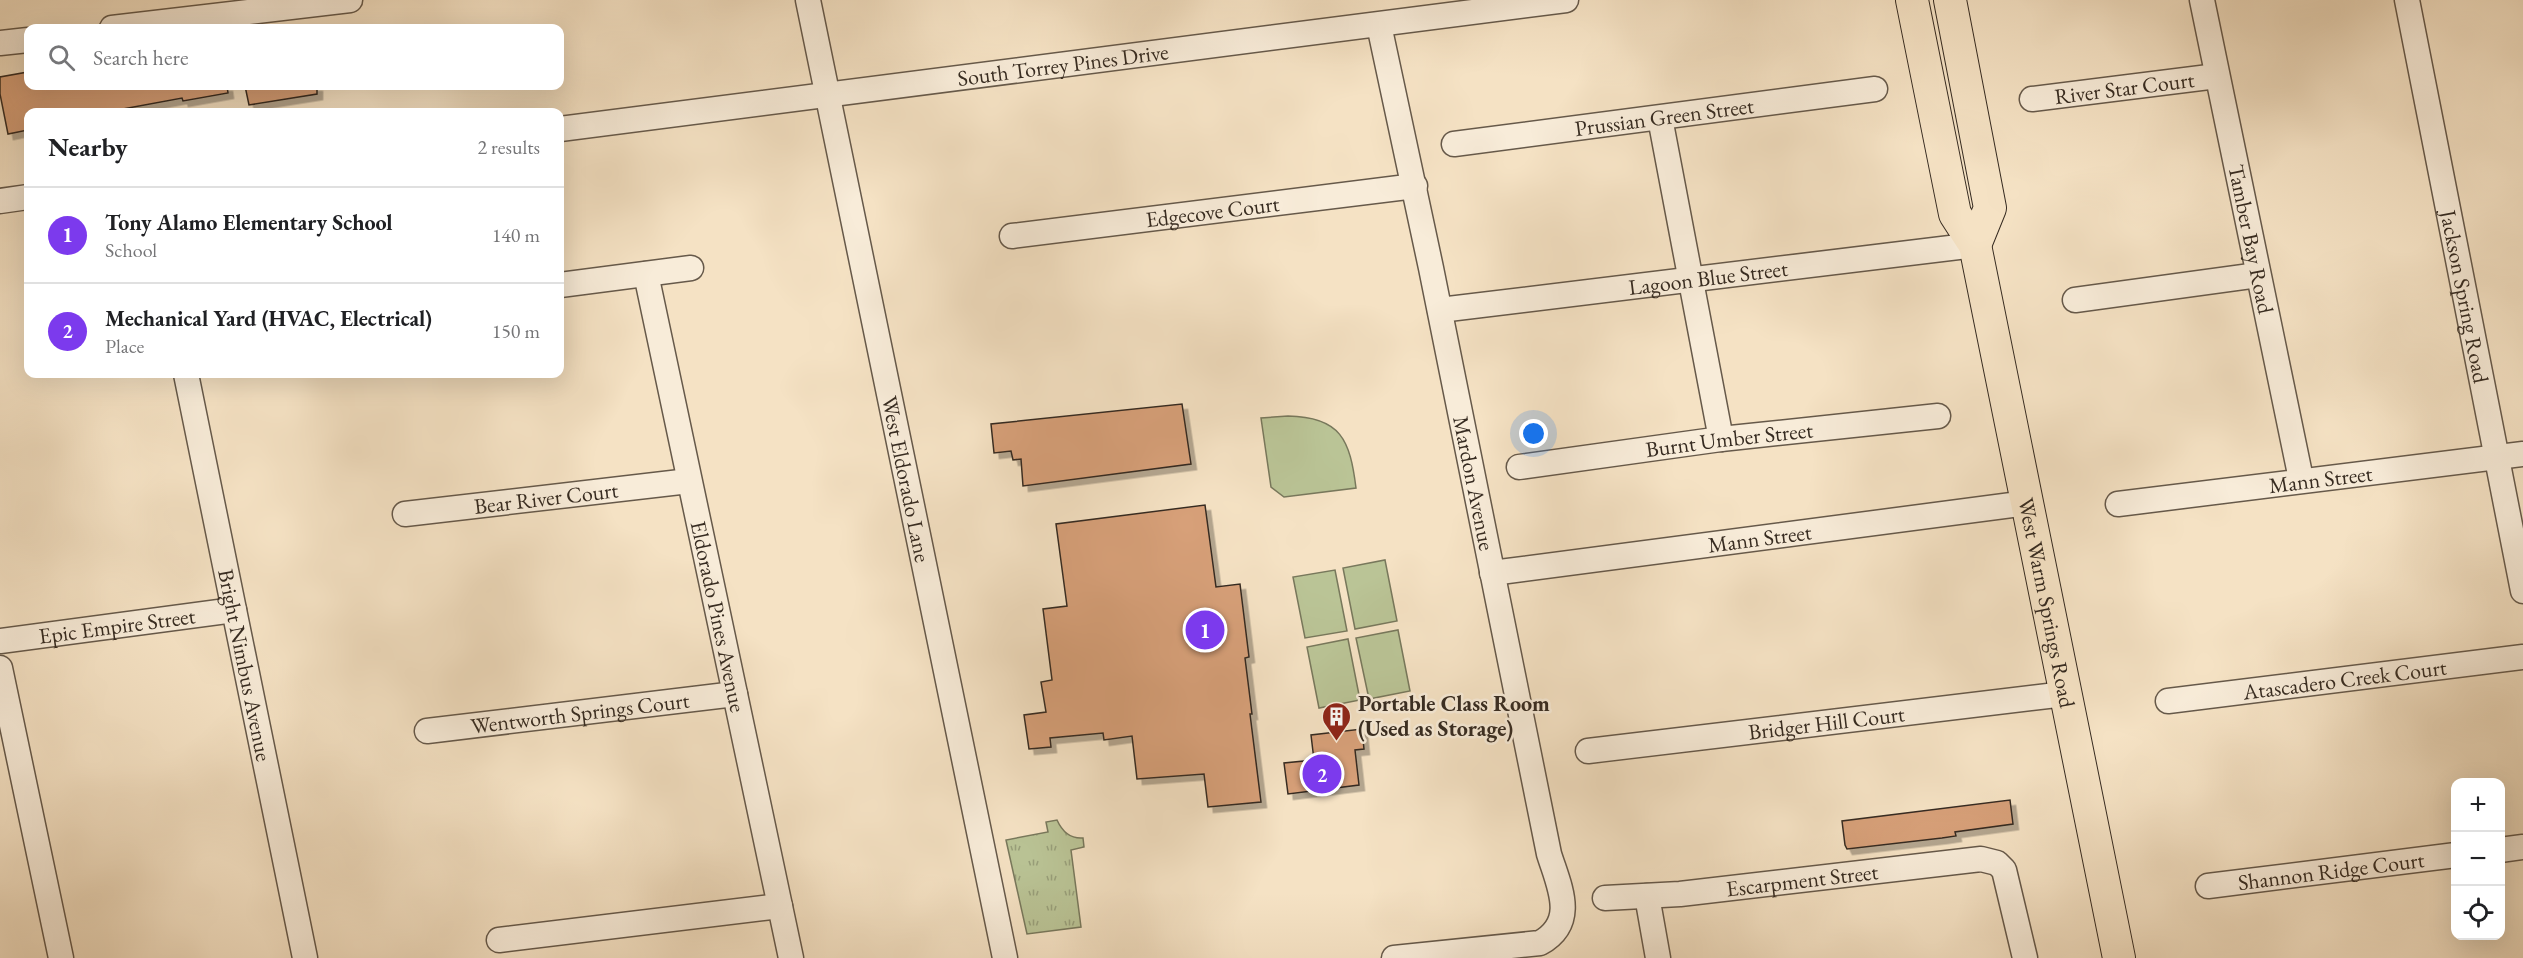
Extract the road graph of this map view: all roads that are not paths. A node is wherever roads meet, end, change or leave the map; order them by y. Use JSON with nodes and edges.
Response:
{"nodes":[{"id":1,"x":350,"y":0,"type":"edge"},
{"id":2,"x":808,"y":0,"type":"edge"},
{"id":3,"x":1566,"y":0,"type":"edge"},
{"id":4,"x":1912,"y":0,"type":"edge"},
{"id":5,"x":1950,"y":0,"type":"edge"},
{"id":6,"x":2202,"y":0,"type":"edge"},
{"id":7,"x":2407,"y":0,"type":"edge"},
{"id":8,"x":216,"y":7,"type":"edge"},
{"id":9,"x":132,"y":24,"type":"edge"},
{"id":10,"x":1379,"y":25,"type":"junction"},
{"id":11,"x":24,"y":40,"type":"edge"},
{"id":12,"x":0,"y":43,"type":"edge"},
{"id":13,"x":2217,"y":76,"type":"junction"},
{"id":14,"x":1875,"y":89,"type":"dead end"},
{"id":15,"x":827,"y":96,"type":"junction"},
{"id":16,"x":2032,"y":99,"type":"dead end"},
{"id":17,"x":1660,"y":118,"type":"junction"},
{"id":18,"x":564,"y":129,"type":"edge"},
{"id":19,"x":1454,"y":144,"type":"dead end"},
{"id":20,"x":1414,"y":186,"type":"junction"},
{"id":21,"x":24,"y":198,"type":"edge"},
{"id":22,"x":0,"y":201,"type":"edge"},
{"id":23,"x":1012,"y":236,"type":"dead end"},
{"id":24,"x":1975,"y":245,"type":"junction"},
{"id":25,"x":691,"y":268,"type":"dead end"},
{"id":26,"x":646,"y":274,"type":"junction"},
{"id":27,"x":2258,"y":275,"type":"junction"},
{"id":28,"x":1692,"y":279,"type":"junction"},
{"id":29,"x":564,"y":284,"type":"edge"},
{"id":30,"x":2075,"y":300,"type":"dead end"},
{"id":31,"x":1440,"y":310,"type":"junction"},
{"id":32,"x":187,"y":378,"type":"edge"},
{"id":33,"x":1938,"y":416,"type":"dead end"},
{"id":34,"x":1721,"y":439,"type":"junction"},
{"id":35,"x":2523,"y":454,"type":"edge"},
{"id":36,"x":2496,"y":457,"type":"junction"},
{"id":37,"x":1520,"y":467,"type":"dead end"},
{"id":38,"x":2301,"y":479,"type":"junction"},
{"id":39,"x":690,"y":481,"type":"junction"},
{"id":40,"x":2027,"y":503,"type":"junction"},
{"id":41,"x":2118,"y":504,"type":"dead end"},
{"id":42,"x":405,"y":514,"type":"dead end"},
{"id":43,"x":1492,"y":573,"type":"junction"},
{"id":44,"x":2523,"y":591,"type":"edge"},
{"id":45,"x":234,"y":610,"type":"junction"},
{"id":46,"x":0,"y":641,"type":"edge"},
{"id":47,"x":2523,"y":657,"type":"edge"},
{"id":48,"x":0,"y":668,"type":"edge"},
{"id":49,"x":735,"y":694,"type":"junction"},
{"id":50,"x":2065,"y":694,"type":"junction"},
{"id":51,"x":2168,"y":701,"type":"dead end"},
{"id":52,"x":427,"y":731,"type":"dead end"},
{"id":53,"x":1588,"y":751,"type":"dead end"},
{"id":54,"x":2523,"y":847,"type":"edge"},
{"id":55,"x":2505,"y":849,"type":"edge"},
{"id":56,"x":2451,"y":856,"type":"edge"},
{"id":57,"x":2208,"y":886,"type":"dead end"},
{"id":58,"x":1647,"y":896,"type":"junction"},
{"id":59,"x":1605,"y":898,"type":"dead end"},
{"id":60,"x":780,"y":906,"type":"junction"},
{"id":61,"x":499,"y":940,"type":"dead end"},
{"id":62,"x":61,"y":958,"type":"edge"},
{"id":63,"x":305,"y":958,"type":"edge"},
{"id":64,"x":791,"y":958,"type":"edge"},
{"id":65,"x":1005,"y":958,"type":"edge"},
{"id":66,"x":1394,"y":958,"type":"edge"},
{"id":67,"x":1658,"y":958,"type":"edge"},
{"id":68,"x":2021,"y":958,"type":"edge"},
{"id":69,"x":2119,"y":958,"type":"edge"}],
"edges":[{"from":1,"to":8,"type":"street"},
{"from":2,"to":15,"type":"street","name":"West Eldorado Lane"},
{"from":3,"to":10,"type":"street","name":"South Torrey Pines Drive"},
{"from":4,"to":24,"type":"main road","name":"West Warm Springs Road"},
{"from":5,"to":24,"type":"main road"},
{"from":6,"to":13,"type":"street","name":"Tamber Bay Road"},
{"from":7,"to":36,"type":"street","name":"Jackson Spring Road"},
{"from":8,"to":9,"type":"street"},
{"from":10,"to":15,"type":"street","name":"South Torrey Pines Drive"},
{"from":10,"to":20,"type":"street","name":"Mardon Avenue"},
{"from":11,"to":12,"type":"street"},
{"from":13,"to":16,"type":"street","name":"River Star Court"},
{"from":13,"to":27,"type":"street","name":"Tamber Bay Road"},
{"from":14,"to":17,"type":"street","name":"Prussian Green Street"},
{"from":15,"to":18,"type":"street","name":"South Torrey Pines Drive"},
{"from":15,"to":65,"type":"street","name":"West Eldorado Lane"},
{"from":17,"to":19,"type":"street","name":"Prussian Green Street"},
{"from":17,"to":28,"type":"street"},
{"from":20,"to":23,"type":"street","name":"Edgecove Court"},
{"from":20,"to":31,"type":"street","name":"Mardon Avenue"},
{"from":21,"to":22,"type":"street"},
{"from":24,"to":28,"type":"street","name":"Lagoon Blue Street"},
{"from":24,"to":40,"type":"main road","name":"West Warm Springs Road"},
{"from":25,"to":26,"type":"street"},
{"from":26,"to":29,"type":"street"},
{"from":26,"to":39,"type":"street","name":"Eldorado Pines Avenue"},
{"from":27,"to":30,"type":"street"},
{"from":27,"to":38,"type":"street","name":"Tamber Bay Road"},
{"from":28,"to":31,"type":"street","name":"Lagoon Blue Street"},
{"from":28,"to":34,"type":"street"},
{"from":31,"to":43,"type":"street","name":"Mardon Avenue"},
{"from":32,"to":45,"type":"street","name":"Bright Nimbus Avenue"},
{"from":33,"to":34,"type":"street","name":"Burnt Umber Street"},
{"from":34,"to":37,"type":"street","name":"Burnt Umber Street"},
{"from":35,"to":36,"type":"street","name":"Mann Street"},
{"from":36,"to":38,"type":"street","name":"Mann Street"},
{"from":36,"to":44,"type":"street","name":"Jackson Spring Road"},
{"from":38,"to":41,"type":"street","name":"Mann Street"},
{"from":39,"to":42,"type":"street","name":"Bear River Court"},
{"from":39,"to":49,"type":"street","name":"Eldorado Pines Avenue"},
{"from":40,"to":43,"type":"street","name":"Mann Street"},
{"from":40,"to":50,"type":"main road","name":"West Warm Springs Road"},
{"from":43,"to":66,"type":"street","name":"Mardon Avenue"},
{"from":45,"to":46,"type":"street","name":"Epic Empire Street"},
{"from":45,"to":63,"type":"street","name":"Bright Nimbus Avenue"},
{"from":47,"to":51,"type":"street","name":"Atascadero Creek Court"},
{"from":48,"to":62,"type":"street"},
{"from":49,"to":52,"type":"street","name":"Wentworth Springs Court"},
{"from":49,"to":60,"type":"street","name":"Eldorado Pines Avenue"},
{"from":50,"to":53,"type":"street","name":"Bridger Hill Court"},
{"from":50,"to":69,"type":"main road","name":"West Warm Springs Road"},
{"from":54,"to":55,"type":"street"},
{"from":56,"to":57,"type":"street","name":"Shannon Ridge Court"},
{"from":58,"to":59,"type":"street","name":"Escarpment Street"},
{"from":58,"to":67,"type":"street"},
{"from":58,"to":68,"type":"street","name":"Escarpment Street"},
{"from":60,"to":61,"type":"street"},
{"from":60,"to":64,"type":"street","name":"Eldorado Pines Avenue"}]}
